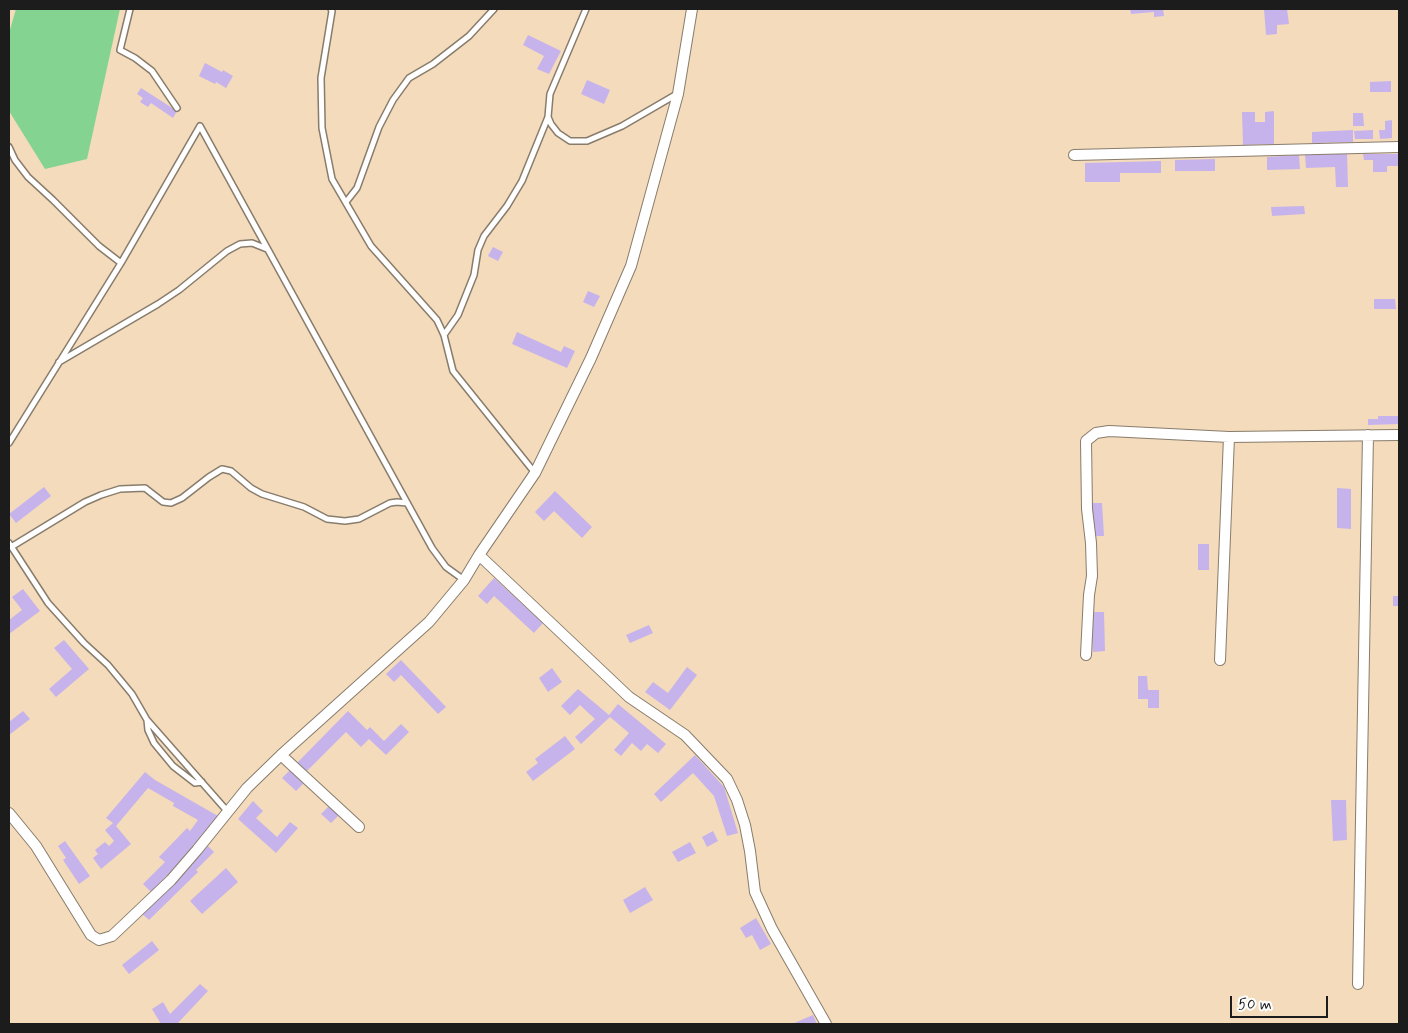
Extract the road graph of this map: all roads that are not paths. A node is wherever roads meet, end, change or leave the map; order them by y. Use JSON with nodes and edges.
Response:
{"nodes":[{"id":1,"x":130,"y":9,"type":"edge"},
{"id":2,"x":332,"y":9,"type":"edge"},
{"id":3,"x":494,"y":9,"type":"edge"},
{"id":4,"x":586,"y":9,"type":"edge"},
{"id":5,"x":692,"y":9,"type":"edge"},
{"id":6,"x":678,"y":94,"type":"junction"},
{"id":7,"x":177,"y":108,"type":"dead end"},
{"id":8,"x":548,"y":117,"type":"junction"},
{"id":9,"x":9,"y":147,"type":"edge"},
{"id":10,"x":1399,"y":147,"type":"edge"},
{"id":11,"x":1074,"y":155,"type":"dead end"},
{"id":12,"x":346,"y":202,"type":"junction"},
{"id":13,"x":267,"y":249,"type":"junction"},
{"id":14,"x":121,"y":263,"type":"junction"},
{"id":15,"x":444,"y":336,"type":"junction"},
{"id":16,"x":59,"y":362,"type":"junction"},
{"id":17,"x":1368,"y":435,"type":"junction"},
{"id":18,"x":1399,"y":435,"type":"edge"},
{"id":19,"x":1229,"y":437,"type":"junction"},
{"id":20,"x":9,"y":443,"type":"edge"},
{"id":21,"x":535,"y":473,"type":"junction"},
{"id":22,"x":407,"y":503,"type":"junction"},
{"id":23,"x":10,"y":545,"type":"edge"},
{"id":24,"x":479,"y":555,"type":"junction"},
{"id":25,"x":464,"y":580,"type":"junction"},
{"id":26,"x":1086,"y":654,"type":"dead end"},
{"id":27,"x":1220,"y":660,"type":"dead end"},
{"id":28,"x":147,"y":720,"type":"junction"},
{"id":29,"x":280,"y":755,"type":"junction"},
{"id":30,"x":202,"y":782,"type":"junction"},
{"id":31,"x":228,"y":812,"type":"junction"},
{"id":32,"x":9,"y":814,"type":"edge"},
{"id":33,"x":359,"y":827,"type":"dead end"},
{"id":34,"x":1358,"y":984,"type":"dead end"},
{"id":35,"x":826,"y":1024,"type":"edge"}],
"edges":[{"from":1,"to":7,"type":"lane"},
{"from":2,"to":12,"type":"lane"},
{"from":3,"to":12,"type":"lane"},
{"from":4,"to":8,"type":"lane"},
{"from":5,"to":6,"type":"street"},
{"from":6,"to":8,"type":"lane"},
{"from":6,"to":21,"type":"street"},
{"from":8,"to":15,"type":"lane"},
{"from":9,"to":14,"type":"lane"},
{"from":10,"to":11,"type":"street"},
{"from":12,"to":15,"type":"lane"},
{"from":13,"to":14,"type":"lane"},
{"from":13,"to":16,"type":"lane"},
{"from":13,"to":22,"type":"lane"},
{"from":14,"to":16,"type":"lane"},
{"from":15,"to":21,"type":"lane"},
{"from":16,"to":20,"type":"lane"},
{"from":17,"to":18,"type":"street"},
{"from":17,"to":19,"type":"street"},
{"from":17,"to":34,"type":"street"},
{"from":19,"to":26,"type":"street"},
{"from":19,"to":27,"type":"street"},
{"from":21,"to":24,"type":"street"},
{"from":22,"to":23,"type":"lane"},
{"from":22,"to":25,"type":"lane"},
{"from":23,"to":28,"type":"lane"},
{"from":24,"to":25,"type":"street"},
{"from":24,"to":35,"type":"street"},
{"from":25,"to":29,"type":"street"},
{"from":28,"to":30,"type":"lane"},
{"from":28,"to":30,"type":"lane"},
{"from":29,"to":31,"type":"street"},
{"from":29,"to":33,"type":"street"},
{"from":30,"to":31,"type":"lane"},
{"from":31,"to":32,"type":"street"}]}
